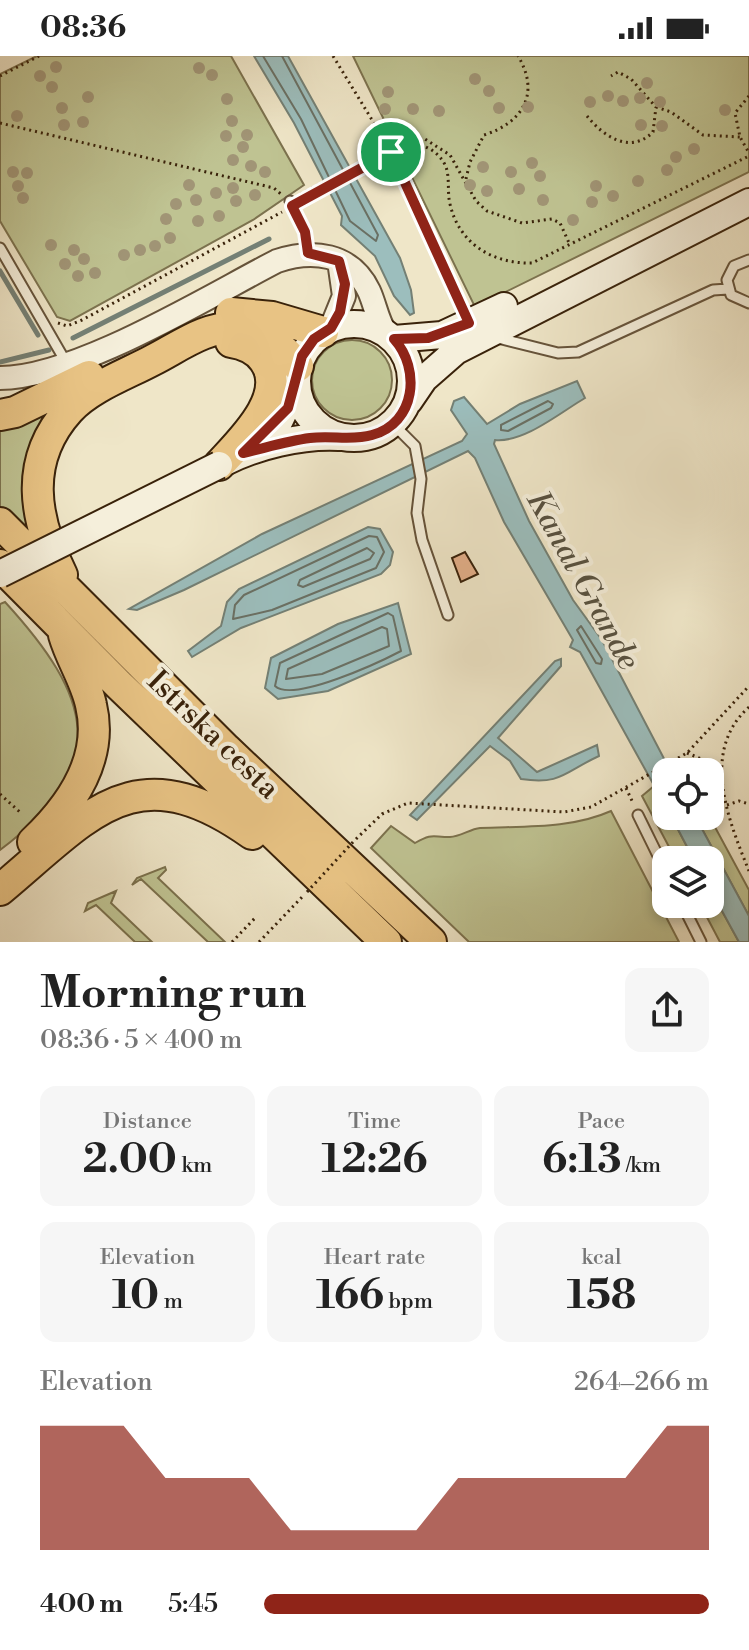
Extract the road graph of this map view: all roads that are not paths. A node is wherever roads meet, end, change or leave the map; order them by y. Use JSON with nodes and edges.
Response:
{"nodes":[{"id":1,"x":749,"y":184,"type":"edge"},
{"id":2,"x":295,"y":201,"type":"road end"},
{"id":3,"x":749,"y":202,"type":"edge"},
{"id":4,"x":0,"y":248,"type":"edge"},
{"id":5,"x":308,"y":253,"type":"junction"},
{"id":6,"x":749,"y":260,"type":"edge"},
{"id":7,"x":339,"y":261,"type":"junction"},
{"id":8,"x":728,"y":289,"type":"junction"},
{"id":9,"x":749,"y":303,"type":"edge"},
{"id":10,"x":478,"y":328,"type":"junction"},
{"id":11,"x":327,"y":330,"type":"junction"},
{"id":12,"x":389,"y":335,"type":"junction"},
{"id":13,"x":189,"y":341,"type":"junction"},
{"id":14,"x":67,"y":364,"type":"junction"},
{"id":15,"x":298,"y":375,"type":"junction"},
{"id":16,"x":0,"y":378,"type":"edge"},
{"id":17,"x":409,"y":401,"type":"junction"},
{"id":18,"x":0,"y":415,"type":"edge"},
{"id":19,"x":393,"y":424,"type":"junction"},
{"id":20,"x":274,"y":427,"type":"junction"},
{"id":21,"x":342,"y":437,"type":"junction"},
{"id":22,"x":231,"y":459,"type":"joint"},
{"id":23,"x":0,"y":523,"type":"edge"},
{"id":24,"x":0,"y":565,"type":"edge"},
{"id":25,"x":0,"y":574,"type":"edge"},
{"id":26,"x":74,"y":598,"type":"junction"},
{"id":27,"x":448,"y":615,"type":"dead end"},
{"id":28,"x":61,"y":626,"type":"junction"},
{"id":29,"x":638,"y":815,"type":"road end"},
{"id":30,"x":653,"y":846,"type":"edge"},
{"id":31,"x":290,"y":851,"type":"junction"},
{"id":32,"x":0,"y":872,"type":"edge"},
{"id":33,"x":0,"y":890,"type":"edge"},
{"id":34,"x":689,"y":918,"type":"edge"},
{"id":35,"x":386,"y":942,"type":"edge"},
{"id":36,"x":431,"y":942,"type":"edge"},
{"id":37,"x":701,"y":942,"type":"edge"}],
"edges":[{"from":1,"to":10,"type":"main road"},
{"from":2,"to":5,"type":"lane"},
{"from":3,"to":10,"type":"main road"},
{"from":4,"to":14,"type":"lane"},
{"from":5,"to":7,"type":"street"},
{"from":5,"to":14,"type":"street"},
{"from":6,"to":8,"type":"lane"},
{"from":7,"to":11,"type":"street"},
{"from":7,"to":12,"type":"street"},
{"from":8,"to":9,"type":"lane"},
{"from":8,"to":10,"type":"lane"},
{"from":10,"to":12,"type":"main road"},
{"from":10,"to":17,"type":"main road"},
{"from":11,"to":12,"type":"main road"},
{"from":11,"to":15,"type":"main road"},
{"from":11,"to":18,"type":"highway"},
{"from":12,"to":17,"type":"main road"},
{"from":13,"to":15,"type":"highway"},
{"from":13,"to":20,"type":"highway"},
{"from":13,"to":26,"type":"highway"},
{"from":14,"to":16,"type":"street"},
{"from":15,"to":20,"type":"main road"},
{"from":15,"to":21,"type":"main road"},
{"from":17,"to":19,"type":"main road"},
{"from":19,"to":21,"type":"main road"},
{"from":19,"to":27,"type":"lane"},
{"from":20,"to":21,"type":"main road"},
{"from":20,"to":22,"type":"highway"},
{"from":22,"to":25,"type":"main road","bridge":true},
{"from":23,"to":26,"type":"highway","name":"Istrska cesta"},
{"from":24,"to":28,"type":"highway","name":"Istrska cesta"},
{"from":26,"to":36,"type":"highway","name":"Istrska cesta"},
{"from":28,"to":31,"type":"highway","name":"Istrska cesta"},
{"from":28,"to":32,"type":"highway"},
{"from":29,"to":30,"type":"lane"},
{"from":31,"to":33,"type":"highway"},
{"from":31,"to":35,"type":"highway","name":"Istrska cesta"},
{"from":34,"to":37,"type":"lane"}]}
